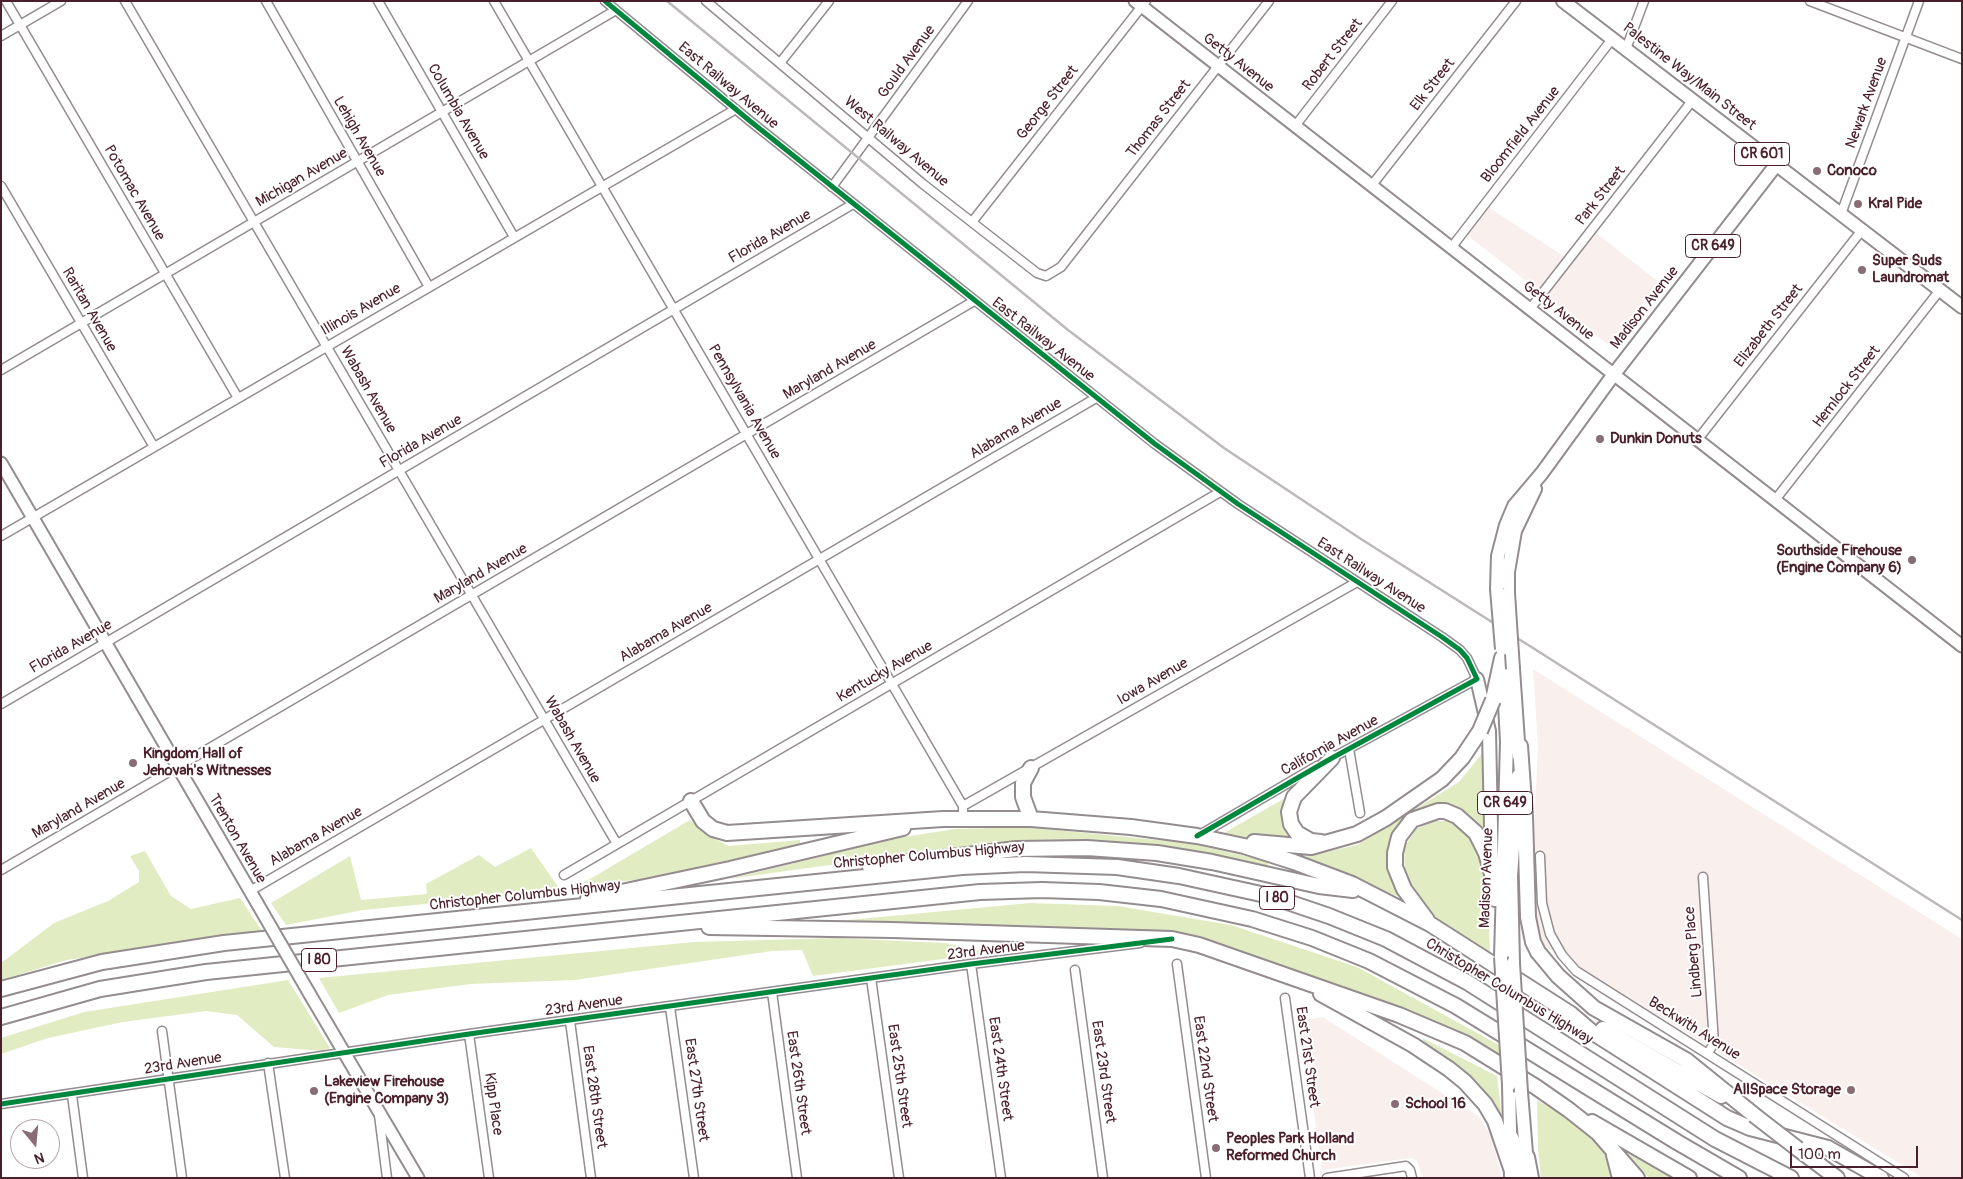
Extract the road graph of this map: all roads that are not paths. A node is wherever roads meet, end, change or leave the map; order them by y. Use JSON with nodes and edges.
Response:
{"nodes":[{"id":1,"x":6,"y":1,"type":"edge"},
{"id":2,"x":61,"y":1,"type":"edge"},
{"id":3,"x":125,"y":1,"type":"edge"},
{"id":4,"x":266,"y":1,"type":"edge"},
{"id":5,"x":378,"y":1,"type":"edge"},
{"id":6,"x":494,"y":1,"type":"edge"},
{"id":7,"x":605,"y":1,"type":"edge"},
{"id":8,"x":706,"y":1,"type":"edge"},
{"id":9,"x":829,"y":1,"type":"edge"},
{"id":10,"x":968,"y":1,"type":"edge"},
{"id":11,"x":1269,"y":1,"type":"edge"},
{"id":12,"x":1392,"y":1,"type":"edge"},
{"id":13,"x":1516,"y":1,"type":"edge"},
{"id":14,"x":1563,"y":1,"type":"edge"},
{"id":15,"x":1644,"y":1,"type":"edge"},
{"id":16,"x":1810,"y":1,"type":"edge"},
{"id":17,"x":1919,"y":1,"type":"edge"},
{"id":18,"x":1141,"y":3,"type":"edge"},
{"id":19,"x":616,"y":10,"type":"junction"},
{"id":20,"x":20,"y":25,"type":"junction"},
{"id":21,"x":1,"y":36,"type":"edge"},
{"id":22,"x":1905,"y":38,"type":"junction"},
{"id":23,"x":1612,"y":39,"type":"junction"},
{"id":24,"x":1626,"y":49,"type":"junction"},
{"id":25,"x":1962,"y":59,"type":"edge"},
{"id":26,"x":529,"y":61,"type":"junction"},
{"id":27,"x":780,"y":63,"type":"junction"},
{"id":28,"x":1218,"y":66,"type":"junction"},
{"id":29,"x":1692,"y":101,"type":"junction"},
{"id":30,"x":736,"y":109,"type":"junction"},
{"id":31,"x":442,"y":112,"type":"junction"},
{"id":32,"x":1295,"y":126,"type":"junction"},
{"id":33,"x":868,"y":137,"type":"junction"},
{"id":34,"x":358,"y":162,"type":"junction"},
{"id":35,"x":1776,"y":165,"type":"junction"},
{"id":36,"x":601,"y":185,"type":"junction"},
{"id":37,"x":1372,"y":185,"type":"junction"},
{"id":38,"x":1,"y":186,"type":"edge"},
{"id":39,"x":832,"y":187,"type":"junction"},
{"id":40,"x":5,"y":200,"type":"edge"},
{"id":41,"x":854,"y":204,"type":"junction"},
{"id":42,"x":1841,"y":214,"type":"junction"},
{"id":43,"x":254,"y":222,"type":"junction"},
{"id":44,"x":972,"y":222,"type":"junction"},
{"id":45,"x":1862,"y":230,"type":"junction"},
{"id":46,"x":514,"y":237,"type":"junction"},
{"id":47,"x":1451,"y":248,"type":"junction"},
{"id":48,"x":1071,"y":254,"type":"joint"},
{"id":49,"x":165,"y":274,"type":"junction"},
{"id":50,"x":429,"y":287,"type":"junction"},
{"id":51,"x":1940,"y":290,"type":"junction"},
{"id":52,"x":974,"y":301,"type":"junction"},
{"id":53,"x":1962,"y":307,"type":"edge"},
{"id":54,"x":1530,"y":309,"type":"junction"},
{"id":55,"x":674,"y":310,"type":"junction"},
{"id":56,"x":81,"y":323,"type":"junction"},
{"id":57,"x":326,"y":347,"type":"junction"},
{"id":58,"x":1,"y":370,"type":"edge"},
{"id":59,"x":1614,"y":374,"type":"junction"},
{"id":60,"x":238,"y":398,"type":"junction"},
{"id":61,"x":1096,"y":398,"type":"junction"},
{"id":62,"x":747,"y":434,"type":"junction"},
{"id":63,"x":1698,"y":440,"type":"junction"},
{"id":64,"x":154,"y":447,"type":"junction"},
{"id":65,"x":1,"y":463,"type":"edge"},
{"id":66,"x":399,"y":471,"type":"junction"},
{"id":67,"x":1220,"y":492,"type":"junction"},
{"id":68,"x":1775,"y":500,"type":"junction"},
{"id":69,"x":33,"y":517,"type":"junction"},
{"id":70,"x":1,"y":536,"type":"edge"},
{"id":71,"x":821,"y":560,"type":"junction"},
{"id":72,"x":1357,"y":582,"type":"junction"},
{"id":73,"x":1502,"y":591,"type":"junction"},
{"id":74,"x":471,"y":595,"type":"junction"},
{"id":75,"x":105,"y":642,"type":"junction"},
{"id":76,"x":1962,"y":646,"type":"edge"},
{"id":77,"x":1502,"y":654,"type":"junction"},
{"id":78,"x":1477,"y":679,"type":"junction"},
{"id":79,"x":892,"y":684,"type":"junction"},
{"id":80,"x":1,"y":704,"type":"edge"},
{"id":81,"x":544,"y":719,"type":"junction"},
{"id":82,"x":1520,"y":746,"type":"junction"},
{"id":83,"x":1349,"y":749,"type":"junction"},
{"id":84,"x":1332,"y":758,"type":"junction"},
{"id":85,"x":178,"y":767,"type":"junction"},
{"id":86,"x":1031,"y":768,"type":"junction"},
{"id":87,"x":691,"y":801,"type":"junction"},
{"id":88,"x":963,"y":812,"type":"junction"},
{"id":89,"x":1360,"y":813,"type":"dead end"},
{"id":90,"x":943,"y":819,"type":"junction"},
{"id":91,"x":1032,"y":819,"type":"junction"},
{"id":92,"x":1197,"y":836,"type":"junction"},
{"id":93,"x":1218,"y":841,"type":"junction"},
{"id":94,"x":1334,"y":842,"type":"junction"},
{"id":95,"x":617,"y":844,"type":"junction"},
{"id":96,"x":1540,"y":856,"type":"dead end"},
{"id":97,"x":1,"y":870,"type":"edge"},
{"id":98,"x":1492,"y":874,"type":"junction"},
{"id":99,"x":564,"y":875,"type":"dead end"},
{"id":100,"x":1702,"y":877,"type":"dead end"},
{"id":101,"x":1364,"y":890,"type":"junction"},
{"id":102,"x":250,"y":891,"type":"junction"},
{"id":103,"x":695,"y":896,"type":"junction"},
{"id":104,"x":535,"y":911,"type":"junction"},
{"id":105,"x":1430,"y":924,"type":"junction"},
{"id":106,"x":640,"y":926,"type":"junction"},
{"id":107,"x":1172,"y":939,"type":"junction"},
{"id":108,"x":1501,"y":957,"type":"junction"},
{"id":109,"x":971,"y":964,"type":"junction"},
{"id":110,"x":1177,"y":964,"type":"dead end"},
{"id":111,"x":1076,"y":970,"type":"dead end"},
{"id":112,"x":1286,"y":975,"type":"junction"},
{"id":113,"x":871,"y":978,"type":"junction"},
{"id":114,"x":1,"y":989,"type":"edge"},
{"id":115,"x":772,"y":992,"type":"junction"},
{"id":116,"x":1285,"y":998,"type":"dead end"},
{"id":117,"x":670,"y":1007,"type":"junction"},
{"id":118,"x":1571,"y":1014,"type":"junction"},
{"id":119,"x":1,"y":1017,"type":"edge"},
{"id":120,"x":570,"y":1021,"type":"junction"},
{"id":121,"x":162,"y":1031,"type":"dead end"},
{"id":122,"x":469,"y":1034,"type":"junction"},
{"id":123,"x":345,"y":1052,"type":"junction"},
{"id":124,"x":1708,"y":1053,"type":"junction"},
{"id":125,"x":268,"y":1063,"type":"junction"},
{"id":126,"x":169,"y":1080,"type":"junction"},
{"id":127,"x":72,"y":1095,"type":"junction"},
{"id":128,"x":1,"y":1104,"type":"edge"},
{"id":129,"x":378,"y":1108,"type":"junction"},
{"id":130,"x":1569,"y":1110,"type":"junction"},
{"id":131,"x":1754,"y":1116,"type":"junction"},
{"id":132,"x":1510,"y":1136,"type":"joint"},
{"id":133,"x":1613,"y":1152,"type":"junction"},
{"id":134,"x":1527,"y":1157,"type":"joint"},
{"id":135,"x":1411,"y":1174,"type":"edge"},
{"id":136,"x":1514,"y":1174,"type":"edge"},
{"id":137,"x":83,"y":1178,"type":"edge"},
{"id":138,"x":182,"y":1178,"type":"edge"},
{"id":139,"x":285,"y":1178,"type":"edge"},
{"id":140,"x":387,"y":1178,"type":"edge"},
{"id":141,"x":418,"y":1178,"type":"edge"},
{"id":142,"x":489,"y":1178,"type":"edge"},
{"id":143,"x":591,"y":1178,"type":"edge"},
{"id":144,"x":694,"y":1178,"type":"edge"},
{"id":145,"x":797,"y":1178,"type":"edge"},
{"id":146,"x":899,"y":1178,"type":"edge"},
{"id":147,"x":1001,"y":1178,"type":"edge"},
{"id":148,"x":1103,"y":1178,"type":"edge"},
{"id":149,"x":1206,"y":1178,"type":"edge"},
{"id":150,"x":1310,"y":1178,"type":"edge"},
{"id":151,"x":1327,"y":1178,"type":"edge"},
{"id":152,"x":1530,"y":1178,"type":"edge"},
{"id":153,"x":1620,"y":1178,"type":"edge"},
{"id":154,"x":1637,"y":1178,"type":"edge"},
{"id":155,"x":1689,"y":1178,"type":"edge"},
{"id":156,"x":1739,"y":1178,"type":"edge"},
{"id":157,"x":1790,"y":1178,"type":"edge"},
{"id":158,"x":1837,"y":1178,"type":"edge"},
{"id":159,"x":1881,"y":1178,"type":"edge"},
{"id":160,"x":1904,"y":1178,"type":"edge"}],
"edges":[{"from":1,"to":20,"type":"street","name":"Potomac Avenue"},
{"from":2,"to":20,"type":"street"},
{"from":3,"to":43,"type":"street","name":"Wabash Avenue"},
{"from":4,"to":34,"type":"street","name":"Lehigh Avenue"},
{"from":5,"to":31,"type":"street","name":"Columbia Avenue"},
{"from":6,"to":26,"type":"street","name":"Pennsylvania Avenue"},
{"from":7,"to":19,"type":"street","name":"East Railway Avenue"},
{"from":8,"to":27,"type":"street","name":"West Railway Avenue"},
{"from":9,"to":27,"type":"street"},
{"from":10,"to":33,"type":"street","name":"Gould Avenue"},
{"from":11,"to":28,"type":"street","name":"Thomas Street"},
{"from":12,"to":32,"type":"street","name":"Robert Street"},
{"from":13,"to":37,"type":"street","name":"Elk Street"},
{"from":14,"to":23,"type":"main road","name":"Palestine Way/Main Street","number":"CR 601"},
{"from":15,"to":24,"type":"street"},
{"from":16,"to":22,"type":"street"},
{"from":17,"to":22,"type":"street","name":"Newark Avenue"},
{"from":18,"to":28,"type":"street","name":"Getty Avenue"},
{"from":18,"to":44,"type":"street","name":"George Street"},
{"from":19,"to":26,"type":"street","name":"Michigan Avenue"},
{"from":19,"to":30,"type":"street","name":"East Railway Avenue"},
{"from":20,"to":21,"type":"street"},
{"from":20,"to":49,"type":"street","name":"Potomac Avenue"},
{"from":22,"to":25,"type":"street"},
{"from":22,"to":42,"type":"street","name":"Newark Avenue"},
{"from":23,"to":24,"type":"main road","name":"Palestine Way/Main Street","number":"CR 601"},
{"from":23,"to":47,"type":"street","name":"Bloomfield Avenue"},
{"from":24,"to":29,"type":"main road","name":"Palestine Way/Main Street","number":"CR 601"},
{"from":26,"to":31,"type":"street","name":"Michigan Avenue"},
{"from":26,"to":36,"type":"street","name":"Pennsylvania Avenue"},
{"from":27,"to":33,"type":"street","name":"West Railway Avenue"},
{"from":28,"to":32,"type":"street","name":"Getty Avenue"},
{"from":28,"to":48,"type":"street","name":"Thomas Street"},
{"from":29,"to":35,"type":"main road","name":"Palestine Way/Main Street","number":"CR 601"},
{"from":29,"to":54,"type":"street","name":"Park Street"},
{"from":30,"to":36,"type":"street","name":"Illinois Avenue"},
{"from":30,"to":39,"type":"street","name":"East Railway Avenue"},
{"from":31,"to":34,"type":"street","name":"Michigan Avenue"},
{"from":31,"to":46,"type":"street","name":"Columbia Avenue"},
{"from":32,"to":37,"type":"street","name":"Getty Avenue"},
{"from":33,"to":39,"type":"street","name":"Gould Avenue"},
{"from":33,"to":44,"type":"street","name":"West Railway Avenue"},
{"from":34,"to":43,"type":"street","name":"Michigan Avenue"},
{"from":34,"to":50,"type":"street","name":"Lehigh Avenue"},
{"from":35,"to":42,"type":"main road","name":"Palestine Way/Main Street","number":"CR 601"},
{"from":35,"to":59,"type":"main road","name":"Madison Avenue","number":"CR 649"},
{"from":36,"to":46,"type":"street","name":"Illinois Avenue"},
{"from":36,"to":55,"type":"street","name":"Pennsylvania Avenue"},
{"from":37,"to":47,"type":"street","name":"Getty Avenue"},
{"from":38,"to":40,"type":"street","name":"Raritan Avenue"},
{"from":39,"to":41,"type":"street","name":"East Railway Avenue"},
{"from":40,"to":56,"type":"street","name":"Raritan Avenue"},
{"from":41,"to":52,"type":"street","name":"East Railway Avenue"},
{"from":41,"to":55,"type":"street","name":"Florida Avenue"},
{"from":42,"to":45,"type":"main road","name":"Palestine Way/Main Street","number":"CR 601"},
{"from":43,"to":49,"type":"street","name":"Michigan Avenue"},
{"from":43,"to":57,"type":"street","name":"Wabash Avenue"},
{"from":44,"to":48,"type":"street","name":"West Railway Avenue"},
{"from":45,"to":51,"type":"main road","name":"Palestine Way/Main Street","number":"CR 601"},
{"from":45,"to":63,"type":"street","name":"Elizabeth Street"},
{"from":46,"to":50,"type":"street","name":"Illinois Avenue"},
{"from":47,"to":54,"type":"street","name":"Getty Avenue"},
{"from":49,"to":56,"type":"street","name":"Michigan Avenue"},
{"from":49,"to":60,"type":"street","name":"Potomac Avenue"},
{"from":50,"to":57,"type":"street","name":"Illinois Avenue"},
{"from":51,"to":53,"type":"main road","name":"Palestine Way/Main Street","number":"CR 601"},
{"from":51,"to":68,"type":"street","name":"Hemlock Street"},
{"from":52,"to":61,"type":"street","name":"East Railway Avenue"},
{"from":52,"to":62,"type":"street","name":"Maryland Avenue"},
{"from":54,"to":59,"type":"street","name":"Getty Avenue"},
{"from":55,"to":62,"type":"street","name":"Pennsylvania Avenue"},
{"from":55,"to":66,"type":"street","name":"Florida Avenue"},
{"from":56,"to":58,"type":"street","name":"Michigan Avenue"},
{"from":56,"to":64,"type":"street","name":"Raritan Avenue"},
{"from":57,"to":60,"type":"street","name":"Illinois Avenue"},
{"from":57,"to":66,"type":"street","name":"Wabash Avenue"},
{"from":59,"to":63,"type":"street","name":"Getty Avenue"},
{"from":59,"to":73,"type":"main road","name":"Madison Avenue","number":"CR 649"},
{"from":60,"to":64,"type":"street","name":"Illinois Avenue"},
{"from":61,"to":67,"type":"street","name":"East Railway Avenue"},
{"from":61,"to":71,"type":"street","name":"Alabama Avenue"},
{"from":62,"to":71,"type":"street","name":"Pennsylvania Avenue"},
{"from":62,"to":74,"type":"street","name":"Maryland Avenue"},
{"from":63,"to":68,"type":"street","name":"Getty Avenue"},
{"from":64,"to":69,"type":"street","name":"Illinois Avenue"},
{"from":65,"to":69,"type":"street","name":"Trenton Avenue"},
{"from":66,"to":74,"type":"street","name":"Wabash Avenue"},
{"from":66,"to":75,"type":"street","name":"Florida Avenue"},
{"from":67,"to":72,"type":"street","name":"East Railway Avenue"},
{"from":67,"to":79,"type":"street","name":"Kentucky Avenue"},
{"from":68,"to":76,"type":"street","name":"Getty Avenue"},
{"from":69,"to":70,"type":"street","name":"Illinois Avenue"},
{"from":69,"to":75,"type":"street","name":"Trenton Avenue"},
{"from":71,"to":79,"type":"street","name":"Pennsylvania Avenue"},
{"from":71,"to":81,"type":"street","name":"Alabama Avenue"},
{"from":72,"to":78,"type":"street","name":"East Railway Avenue"},
{"from":72,"to":86,"type":"street","name":"Iowa Avenue"},
{"from":73,"to":77,"type":"main road","name":"Madison Avenue","number":"CR 649","bridge":true},
{"from":73,"to":82,"type":"main road","name":"Madison Avenue","number":"CR 649","bridge":true},
{"from":74,"to":81,"type":"street","name":"Wabash Avenue"},
{"from":74,"to":85,"type":"street","name":"Maryland Avenue"},
{"from":75,"to":80,"type":"street","name":"Florida Avenue"},
{"from":75,"to":85,"type":"street","name":"Trenton Avenue"},
{"from":77,"to":94,"type":"highway","bridge":true},
{"from":77,"to":108,"type":"main road","name":"Madison Avenue","number":"CR 649"},
{"from":78,"to":83,"type":"street","name":"California Avenue"},
{"from":78,"to":98,"type":"main road"},
{"from":79,"to":87,"type":"street","name":"Kentucky Avenue"},
{"from":79,"to":88,"type":"street","name":"Pennsylvania Avenue"},
{"from":81,"to":95,"type":"street","name":"Wabash Avenue"},
{"from":81,"to":102,"type":"street","name":"Alabama Avenue"},
{"from":82,"to":131,"type":"highway"},
{"from":82,"to":134,"type":"main road","name":"Madison Avenue","number":"CR 649","bridge":true},
{"from":83,"to":84,"type":"street","name":"California Avenue"},
{"from":83,"to":89,"type":"street"},
{"from":84,"to":92,"type":"street","name":"California Avenue"},
{"from":84,"to":94,"type":"highway"},
{"from":85,"to":97,"type":"street","name":"Maryland Avenue"},
{"from":85,"to":102,"type":"street","name":"Trenton Avenue"},
{"from":86,"to":88,"type":"street","name":"Iowa Avenue"},
{"from":86,"to":91,"type":"highway"},
{"from":87,"to":90,"type":"highway"},
{"from":87,"to":95,"type":"street","name":"Kentucky Avenue"},
{"from":88,"to":90,"type":"highway"},
{"from":88,"to":91,"type":"highway"},
{"from":90,"to":104,"type":"highway"},
{"from":91,"to":92,"type":"highway"},
{"from":92,"to":93,"type":"highway"},
{"from":93,"to":94,"type":"highway"},
{"from":93,"to":101,"type":"highway"},
{"from":95,"to":99,"type":"street","name":"Kentucky Avenue"},
{"from":96,"to":124,"type":"street","name":"Beckwith Avenue"},
{"from":98,"to":105,"type":"highway"},
{"from":98,"to":108,"type":"main road"},
{"from":100,"to":124,"type":"street","name":"Lindberg Place"},
{"from":101,"to":103,"type":"highway"},
{"from":101,"to":105,"type":"highway"},
{"from":102,"to":123,"type":"street","name":"Trenton Avenue","bridge":true},
{"from":103,"to":104,"type":"highway","name":"Christopher Columbus Highway","number":"I 80"},
{"from":103,"to":157,"type":"highway","name":"Christopher Columbus Highway","number":"I 80"},
{"from":104,"to":114,"type":"highway","name":"Christopher Columbus Highway","number":"I 80"},
{"from":105,"to":118,"type":"highway"},
{"from":106,"to":107,"type":"highway"},
{"from":106,"to":119,"type":"highway","number":"I 80"},
{"from":106,"to":156,"type":"highway","number":"I 80"},
{"from":107,"to":109,"type":"street","name":"23rd Avenue"},
{"from":107,"to":112,"type":"highway"},
{"from":108,"to":132,"type":"main road","name":"Madison Avenue","number":"CR 649","bridge":true},
{"from":109,"to":113,"type":"street","name":"23rd Avenue"},
{"from":109,"to":147,"type":"street","name":"East 24th Street"},
{"from":110,"to":149,"type":"street","name":"East 22nd Street"},
{"from":111,"to":148,"type":"street","name":"East 23rd Street"},
{"from":112,"to":130,"type":"highway"},
{"from":112,"to":136,"type":"highway"},
{"from":113,"to":115,"type":"street","name":"23rd Avenue"},
{"from":113,"to":146,"type":"street","name":"East 25th Street"},
{"from":115,"to":117,"type":"street","name":"23rd Avenue"},
{"from":115,"to":145,"type":"street","name":"East 26th Street"},
{"from":116,"to":150,"type":"street","name":"East 21st Street"},
{"from":117,"to":120,"type":"street","name":"23rd Avenue"},
{"from":117,"to":144,"type":"street","name":"East 27th Street"},
{"from":118,"to":131,"type":"highway"},
{"from":118,"to":159,"type":"highway"},
{"from":120,"to":122,"type":"street","name":"23rd Avenue"},
{"from":120,"to":143,"type":"street","name":"East 28th Street"},
{"from":121,"to":126,"type":"street"},
{"from":122,"to":123,"type":"street","name":"23rd Avenue"},
{"from":122,"to":142,"type":"street","name":"Kipp Place"},
{"from":123,"to":125,"type":"street","name":"23rd Avenue"},
{"from":123,"to":129,"type":"street","name":"Trenton Avenue"},
{"from":124,"to":160,"type":"street","name":"Beckwith Avenue"},
{"from":125,"to":126,"type":"street","name":"23rd Avenue"},
{"from":125,"to":139,"type":"street"},
{"from":126,"to":127,"type":"street","name":"23rd Avenue"},
{"from":126,"to":138,"type":"street"},
{"from":127,"to":128,"type":"street","name":"23rd Avenue"},
{"from":127,"to":137,"type":"street"},
{"from":129,"to":140,"type":"street"},
{"from":129,"to":141,"type":"street","name":"Trenton Avenue"},
{"from":130,"to":133,"type":"highway"},
{"from":130,"to":155,"type":"highway"},
{"from":131,"to":158,"type":"highway","bridge":true},
{"from":132,"to":136,"type":"highway"},
{"from":133,"to":153,"type":"highway"},
{"from":133,"to":154,"type":"highway"},
{"from":134,"to":152,"type":"highway"},
{"from":135,"to":151,"type":"street"}]}
